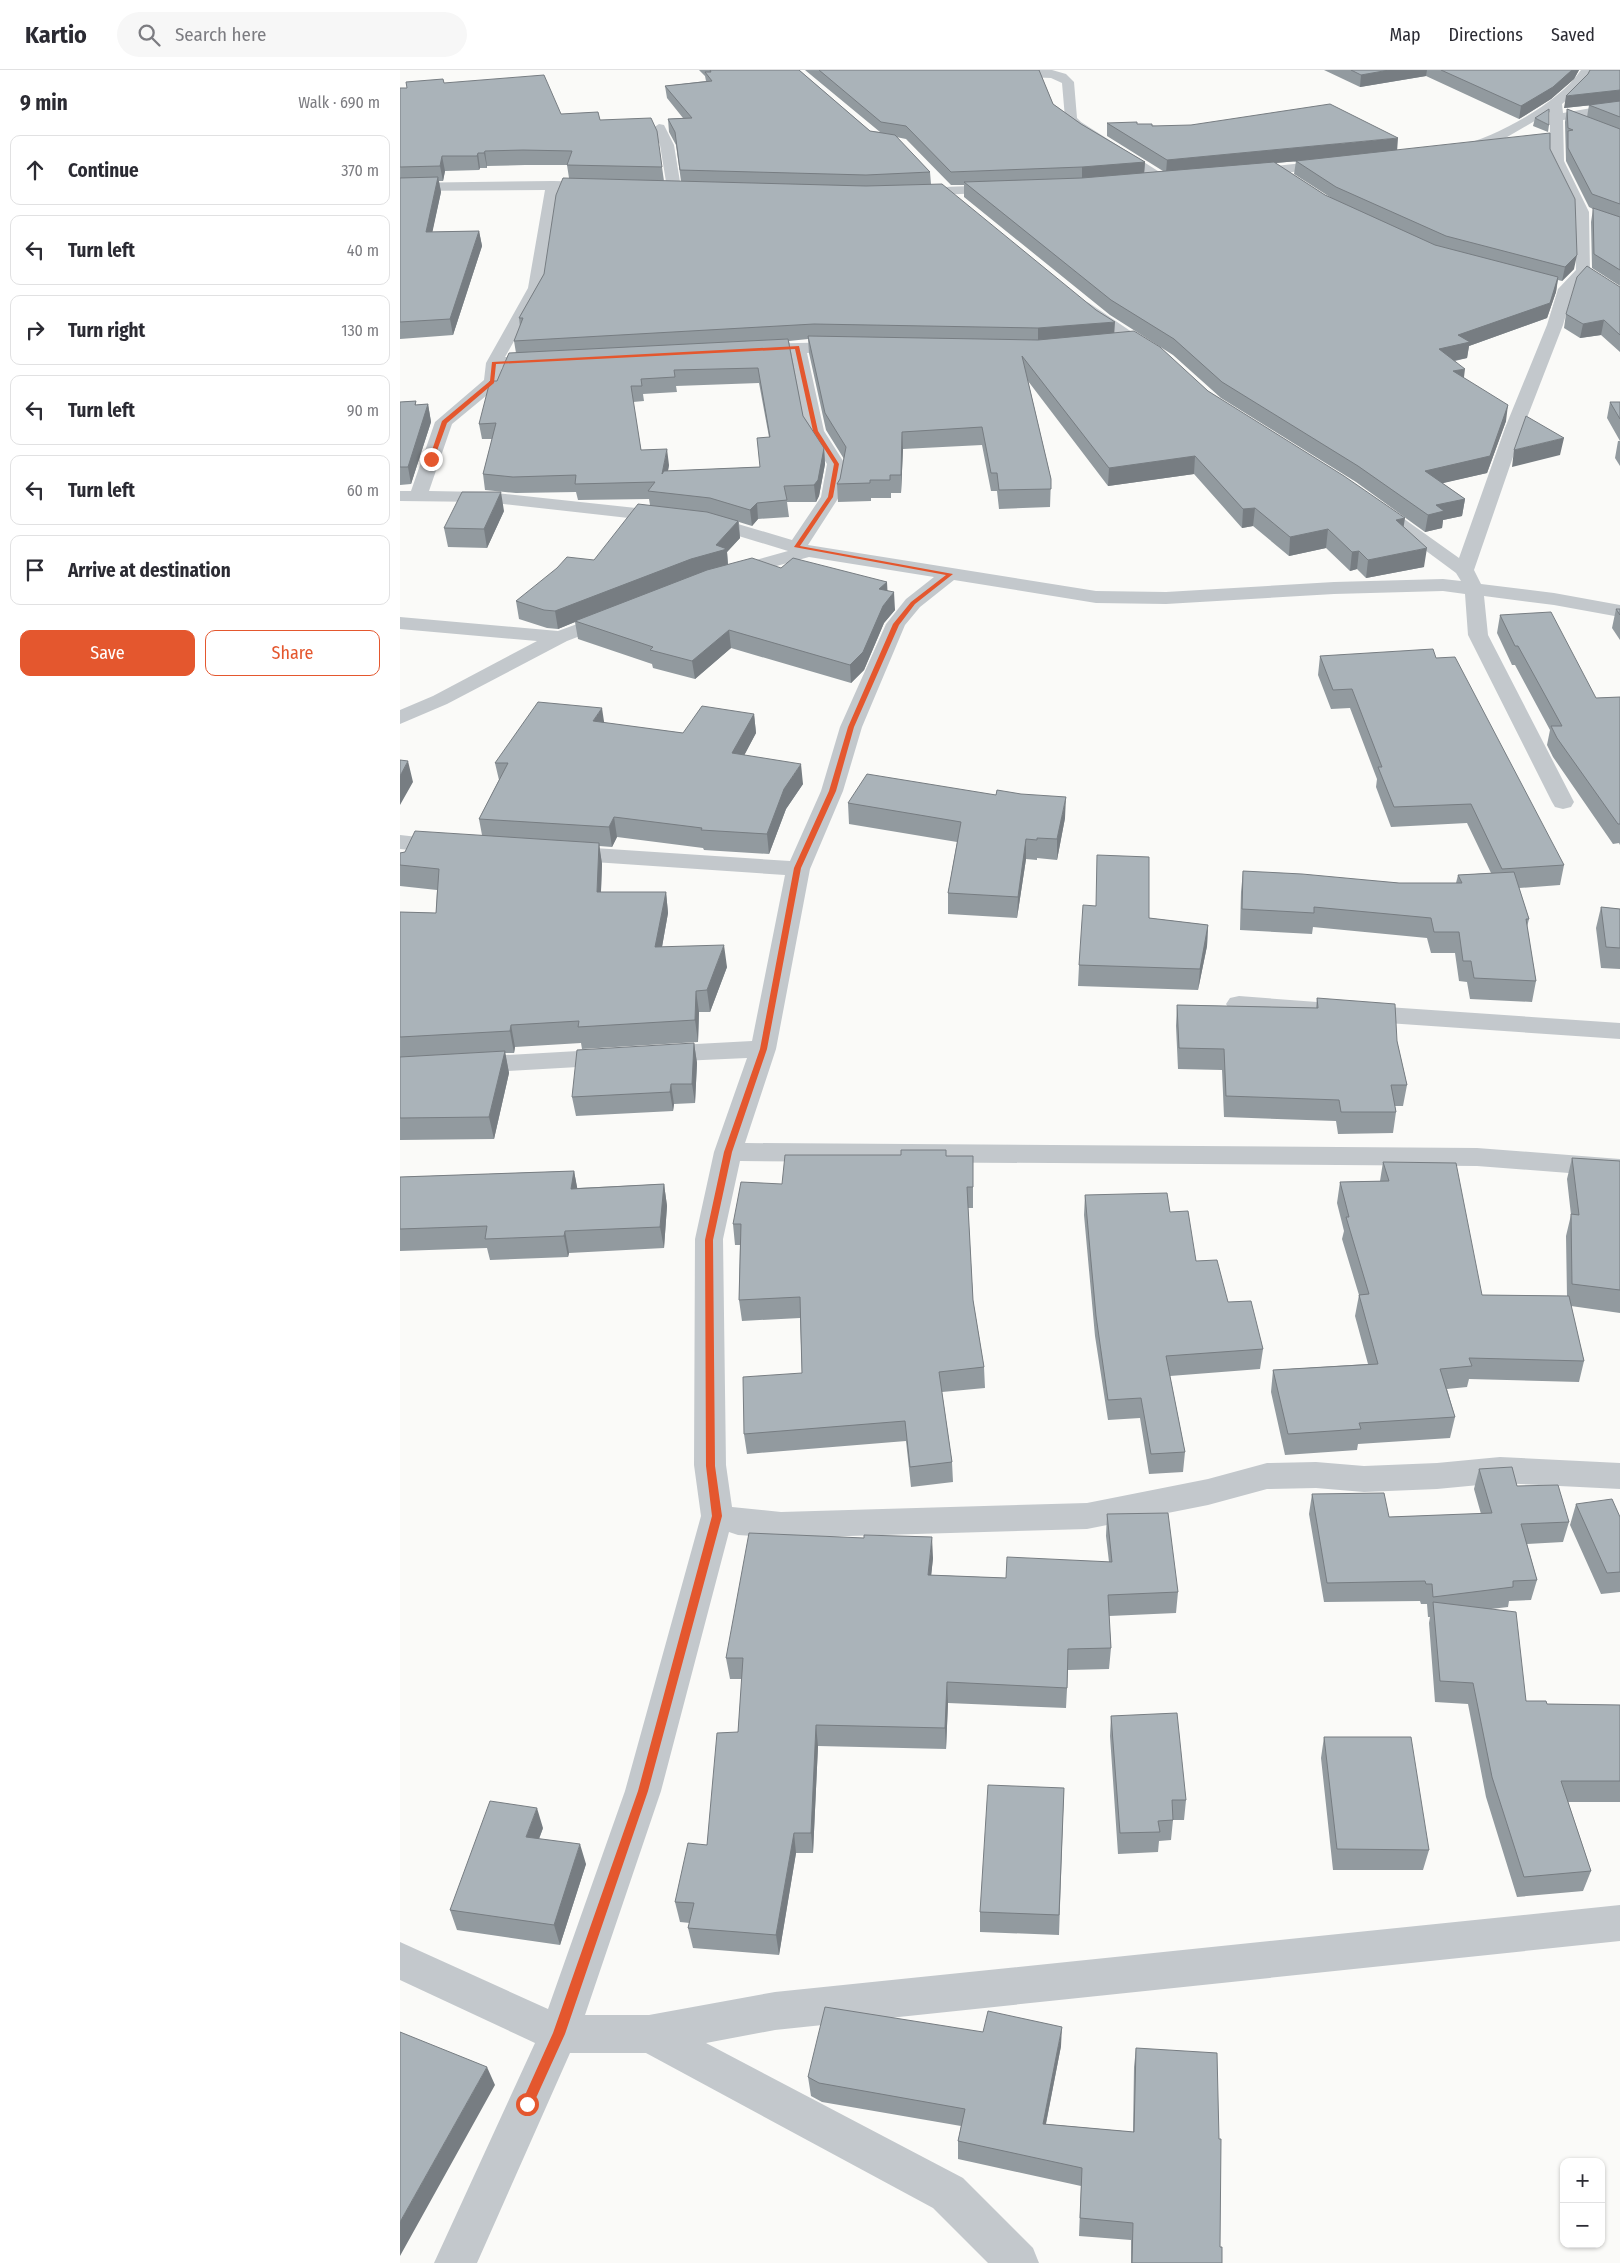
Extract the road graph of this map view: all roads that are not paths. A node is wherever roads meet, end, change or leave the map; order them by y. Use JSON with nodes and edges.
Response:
{"nodes":[{"id":1,"x":950,"y":70,"type":"edge"},
{"id":2,"x":1587,"y":70,"type":"edge"},
{"id":3,"x":1620,"y":108,"type":"edge"},
{"id":4,"x":1559,"y":111,"type":"junction"},
{"id":5,"x":1592,"y":126,"type":"edge"},
{"id":6,"x":659,"y":128,"type":"dead end"},
{"id":7,"x":1450,"y":151,"type":"edge"},
{"id":8,"x":1351,"y":162,"type":"edge"},
{"id":9,"x":1276,"y":170,"type":"junction"},
{"id":10,"x":1230,"y":174,"type":"edge"},
{"id":11,"x":932,"y":177,"type":"dead end"},
{"id":12,"x":1291,"y":180,"type":"edge"},
{"id":13,"x":1138,"y":182,"type":"edge"},
{"id":14,"x":553,"y":185,"type":"junction"},
{"id":15,"x":609,"y":186,"type":"edge"},
{"id":16,"x":400,"y":187,"type":"edge"},
{"id":17,"x":656,"y":188,"type":"edge"},
{"id":18,"x":1014,"y":188,"type":"edge"},
{"id":19,"x":946,"y":191,"type":"junction"},
{"id":20,"x":897,"y":193,"type":"edge"},
{"id":21,"x":969,"y":209,"type":"edge"},
{"id":22,"x":1582,"y":271,"type":"junction"},
{"id":23,"x":1598,"y":280,"type":"edge"},
{"id":24,"x":1548,"y":284,"type":"edge"},
{"id":25,"x":1566,"y":289,"type":"junction"},
{"id":26,"x":1071,"y":295,"type":"edge"},
{"id":27,"x":1134,"y":341,"type":"junction"},
{"id":28,"x":1109,"y":344,"type":"edge"},
{"id":29,"x":798,"y":347,"type":"junction"},
{"id":30,"x":864,"y":347,"type":"edge"},
{"id":31,"x":732,"y":350,"type":"edge"},
{"id":32,"x":1166,"y":359,"type":"edge"},
{"id":33,"x":553,"y":360,"type":"edge"},
{"id":34,"x":494,"y":363,"type":"junction"},
{"id":35,"x":1357,"y":494,"type":"edge"},
{"id":36,"x":409,"y":496,"type":"edge"},
{"id":37,"x":802,"y":549,"type":"junction"},
{"id":38,"x":1464,"y":570,"type":"junction"},
{"id":39,"x":950,"y":574,"type":"junction"},
{"id":40,"x":710,"y":579,"type":"edge"},
{"id":41,"x":1474,"y":588,"type":"junction"},
{"id":42,"x":631,"y":610,"type":"edge"},
{"id":43,"x":1620,"y":612,"type":"edge"},
{"id":44,"x":400,"y":623,"type":"edge"},
{"id":45,"x":560,"y":637,"type":"junction"},
{"id":46,"x":400,"y":718,"type":"edge"},
{"id":47,"x":1563,"y":802,"type":"dead end"},
{"id":48,"x":405,"y":843,"type":"edge"},
{"id":49,"x":469,"y":847,"type":"edge"},
{"id":50,"x":539,"y":852,"type":"edge"},
{"id":51,"x":400,"y":867,"type":"edge"},
{"id":52,"x":798,"y":868,"type":"junction"},
{"id":53,"x":1239,"y":1004,"type":"edge"},
{"id":54,"x":1620,"y":1031,"type":"edge"},
{"id":55,"x":763,"y":1049,"type":"junction"},
{"id":56,"x":400,"y":1069,"type":"edge"},
{"id":57,"x":728,"y":1152,"type":"junction"},
{"id":58,"x":1620,"y":1168,"type":"edge"},
{"id":59,"x":1620,"y":1476,"type":"edge"},
{"id":60,"x":717,"y":1516,"type":"junction"},
{"id":61,"x":1620,"y":1923,"type":"edge"},
{"id":62,"x":400,"y":1960,"type":"edge"},
{"id":63,"x":559,"y":2034,"type":"junction"},
{"id":64,"x":649,"y":2034,"type":"junction"},
{"id":65,"x":455,"y":2263,"type":"edge"},
{"id":66,"x":1018,"y":2263,"type":"edge"}],
"edges":[{"from":1,"to":13,"type":"street"},
{"from":2,"to":4,"type":"street"},
{"from":3,"to":4,"type":"street"},
{"from":4,"to":5,"type":"street"},
{"from":4,"to":7,"type":"street"},
{"from":4,"to":22,"type":"street"},
{"from":6,"to":17,"type":"street"},
{"from":8,"to":9,"type":"street"},
{"from":9,"to":10,"type":"street"},
{"from":9,"to":12,"type":"street"},
{"from":11,"to":19,"type":"street"},
{"from":14,"to":15,"type":"street"},
{"from":14,"to":16,"type":"street"},
{"from":14,"to":34,"type":"street"},
{"from":18,"to":19,"type":"street"},
{"from":19,"to":20,"type":"street"},
{"from":19,"to":21,"type":"street"},
{"from":22,"to":23,"type":"street"},
{"from":22,"to":25,"type":"street"},
{"from":24,"to":25,"type":"street"},
{"from":25,"to":38,"type":"street"},
{"from":26,"to":27,"type":"street"},
{"from":27,"to":28,"type":"street"},
{"from":27,"to":32,"type":"street"},
{"from":29,"to":30,"type":"street"},
{"from":29,"to":31,"type":"street"},
{"from":29,"to":37,"type":"street"},
{"from":33,"to":34,"type":"street"},
{"from":34,"to":36,"type":"street"},
{"from":35,"to":38,"type":"street"},
{"from":36,"to":37,"type":"street"},
{"from":37,"to":39,"type":"street"},
{"from":37,"to":40,"type":"street"},
{"from":38,"to":41,"type":"street"},
{"from":39,"to":41,"type":"street"},
{"from":39,"to":52,"type":"street"},
{"from":41,"to":43,"type":"street"},
{"from":41,"to":47,"type":"street"},
{"from":42,"to":45,"type":"street"},
{"from":44,"to":45,"type":"street"},
{"from":45,"to":46,"type":"street"},
{"from":48,"to":49,"type":"street"},
{"from":48,"to":51,"type":"street"},
{"from":50,"to":52,"type":"street"},
{"from":52,"to":55,"type":"street"},
{"from":53,"to":54,"type":"street"},
{"from":55,"to":56,"type":"street"},
{"from":55,"to":57,"type":"street"},
{"from":57,"to":58,"type":"street"},
{"from":57,"to":60,"type":"street"},
{"from":59,"to":60,"type":"street"},
{"from":60,"to":63,"type":"street"},
{"from":61,"to":64,"type":"street"},
{"from":62,"to":63,"type":"street"},
{"from":63,"to":64,"type":"street"},
{"from":63,"to":65,"type":"street"},
{"from":64,"to":66,"type":"street"}]}
